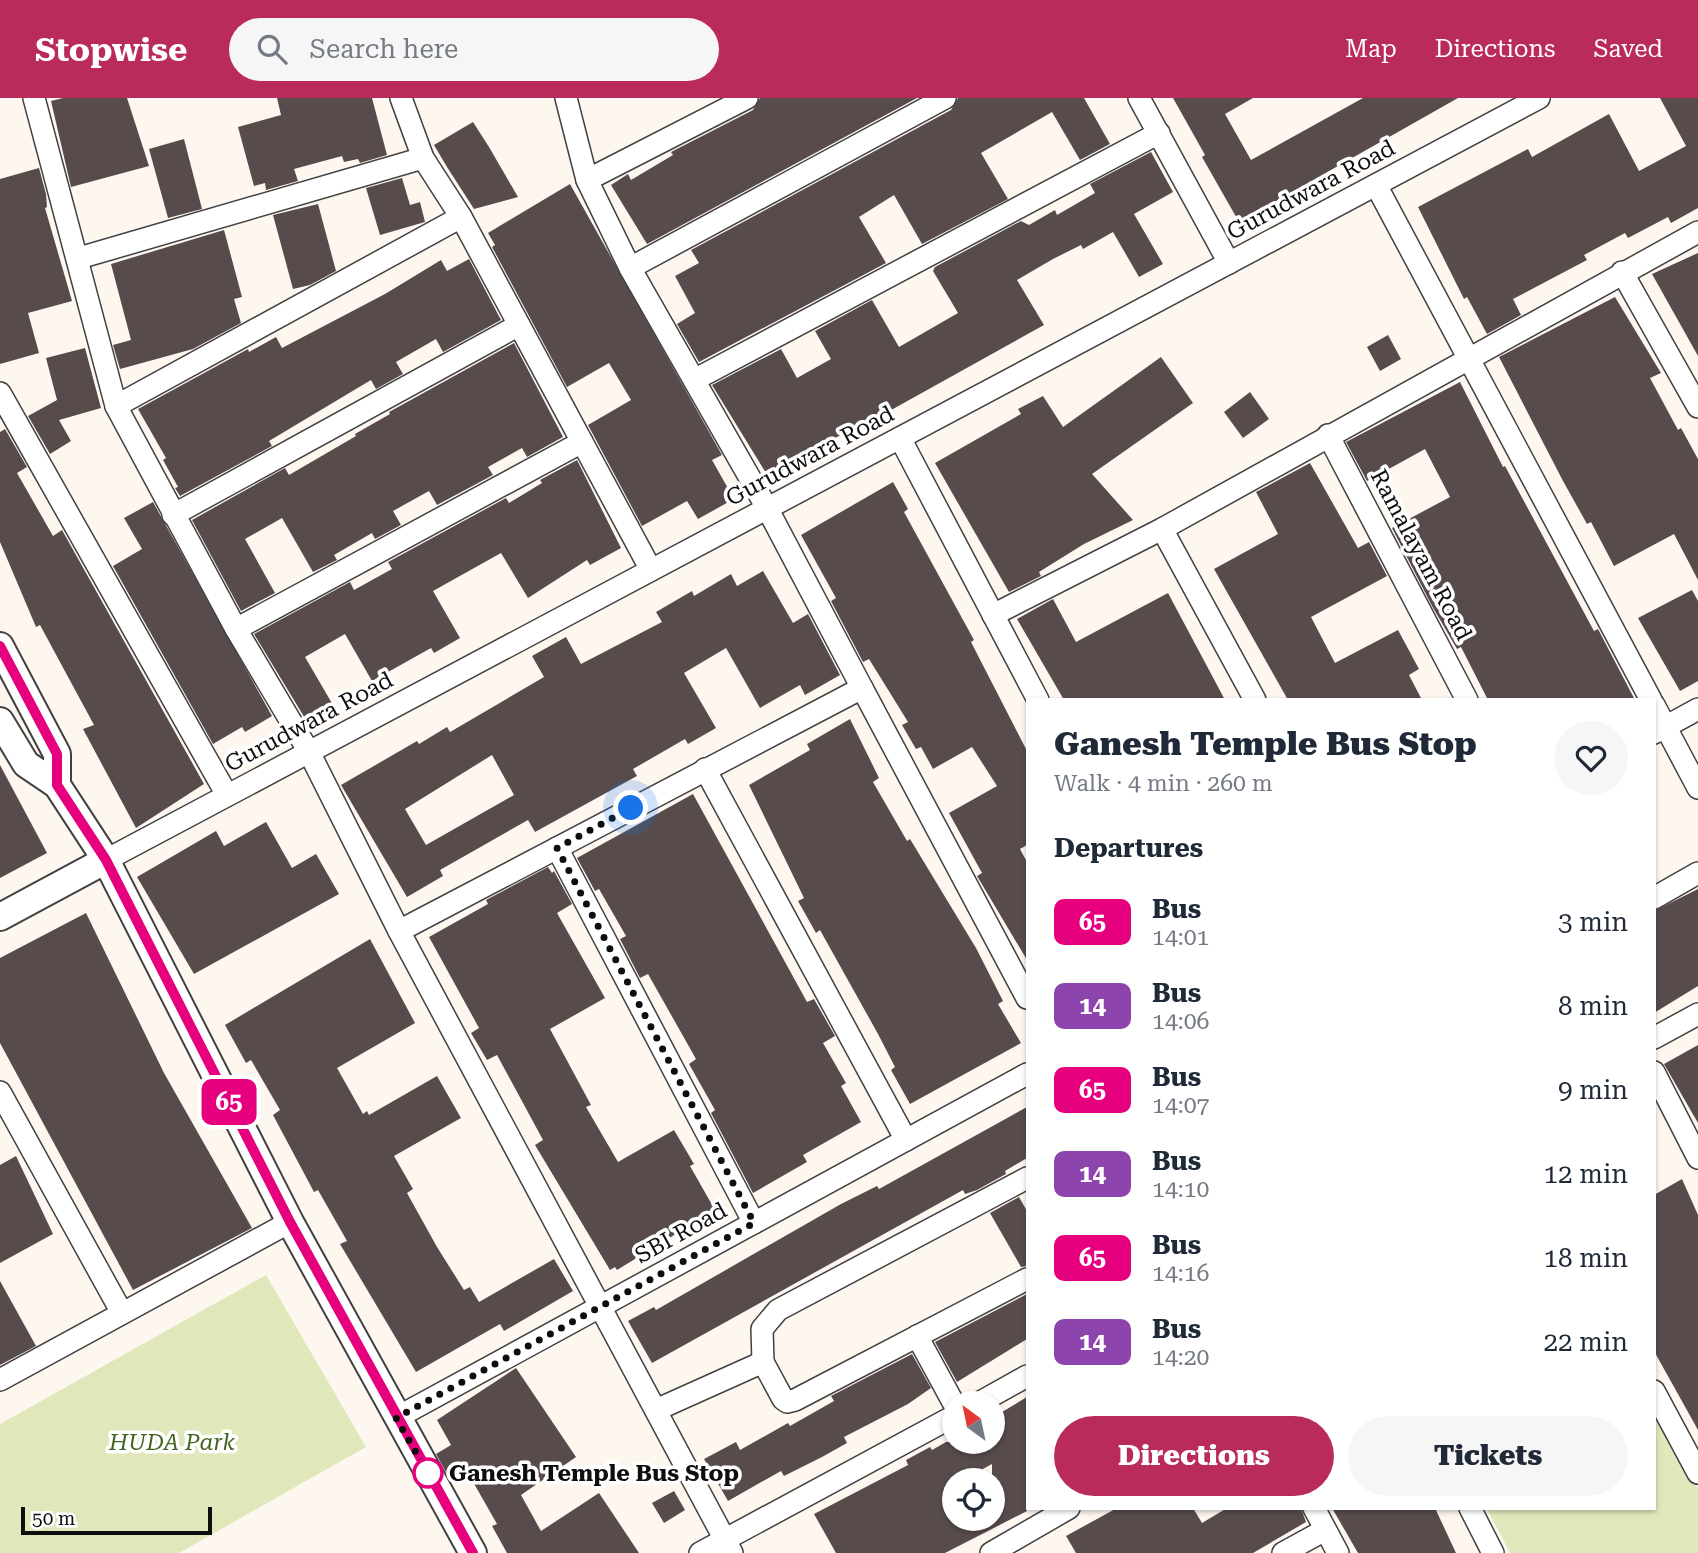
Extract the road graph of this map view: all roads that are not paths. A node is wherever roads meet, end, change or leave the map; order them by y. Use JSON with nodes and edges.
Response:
{"nodes":[{"id":1,"x":34,"y":98,"type":"edge"},
{"id":2,"x":401,"y":98,"type":"edge"},
{"id":3,"x":566,"y":98,"type":"edge"},
{"id":4,"x":747,"y":98,"type":"edge"},
{"id":5,"x":946,"y":98,"type":"edge"},
{"id":6,"x":1139,"y":98,"type":"edge"},
{"id":7,"x":1539,"y":98,"type":"edge"},
{"id":8,"x":1159,"y":133,"type":"junction"},
{"id":9,"x":423,"y":158,"type":"junction"},
{"id":10,"x":587,"y":180,"type":"junction"},
{"id":11,"x":1376,"y":185,"type":"junction"},
{"id":12,"x":461,"y":217,"type":"junction"},
{"id":13,"x":1698,"y":232,"type":"edge"},
{"id":14,"x":79,"y":258,"type":"junction"},
{"id":15,"x":1228,"y":263,"type":"junction"},
{"id":16,"x":629,"y":268,"type":"junction"},
{"id":17,"x":1622,"y":272,"type":"junction"},
{"id":18,"x":519,"y":324,"type":"junction"},
{"id":19,"x":1469,"y":360,"type":"junction"},
{"id":20,"x":694,"y":380,"type":"junction"},
{"id":21,"x":0,"y":393,"type":"edge"},
{"id":22,"x":116,"y":406,"type":"junction"},
{"id":23,"x":1698,"y":407,"type":"edge"},
{"id":24,"x":1328,"y":435,"type":"junction"},
{"id":25,"x":900,"y":438,"type":"junction"},
{"id":26,"x":582,"y":442,"type":"junction"},
{"id":27,"x":767,"y":508,"type":"junction"},
{"id":28,"x":173,"y":515,"type":"junction"},
{"id":29,"x":1162,"y":529,"type":"junction"},
{"id":30,"x":650,"y":570,"type":"junction"},
{"id":31,"x":993,"y":615,"type":"junction"},
{"id":32,"x":236,"y":629,"type":"junction"},
{"id":33,"x":0,"y":646,"type":"edge"},
{"id":34,"x":862,"y":688,"type":"junction"},
{"id":35,"x":1037,"y":698,"type":"edge"},
{"id":36,"x":1254,"y":698,"type":"edge"},
{"id":37,"x":1466,"y":698,"type":"edge"},
{"id":38,"x":1650,"y":698,"type":"edge"},
{"id":39,"x":1698,"y":709,"type":"edge"},
{"id":40,"x":0,"y":721,"type":"edge"},
{"id":41,"x":1660,"y":730,"type":"edge"},
{"id":42,"x":309,"y":752,"type":"junction"},
{"id":43,"x":705,"y":769,"type":"junction"},
{"id":44,"x":57,"y":785,"type":"junction"},
{"id":45,"x":1698,"y":788,"type":"edge"},
{"id":46,"x":227,"y":795,"type":"junction"},
{"id":47,"x":557,"y":848,"type":"junction"},
{"id":48,"x":106,"y":860,"type":"junction"},
{"id":49,"x":1698,"y":873,"type":"edge"},
{"id":50,"x":1656,"y":897,"type":"edge"},
{"id":51,"x":0,"y":917,"type":"edge"},
{"id":52,"x":399,"y":931,"type":"junction"},
{"id":53,"x":1026,"y":996,"type":"edge"},
{"id":54,"x":1698,"y":1014,"type":"edge"},
{"id":55,"x":1656,"y":1037,"type":"edge"},
{"id":56,"x":1026,"y":1075,"type":"edge"},
{"id":57,"x":1656,"y":1076,"type":"edge"},
{"id":58,"x":0,"y":1092,"type":"edge"},
{"id":59,"x":906,"y":1140,"type":"junction"},
{"id":60,"x":1698,"y":1157,"type":"edge"},
{"id":61,"x":1026,"y":1179,"type":"edge"},
{"id":62,"x":290,"y":1222,"type":"junction"},
{"id":63,"x":754,"y":1223,"type":"junction"},
{"id":64,"x":1026,"y":1280,"type":"edge"},
{"id":65,"x":599,"y":1307,"type":"junction"},
{"id":66,"x":122,"y":1313,"type":"junction"},
{"id":67,"x":917,"y":1336,"type":"junction"},
{"id":68,"x":763,"y":1362,"type":"junction"},
{"id":69,"x":1026,"y":1377,"type":"edge"},
{"id":70,"x":0,"y":1380,"type":"edge"},
{"id":71,"x":947,"y":1391,"type":"edge"},
{"id":72,"x":1000,"y":1391,"type":"edge"},
{"id":73,"x":1656,"y":1395,"type":"edge"},
{"id":74,"x":656,"y":1410,"type":"junction"},
{"id":75,"x":396,"y":1418,"type":"junction"},
{"id":76,"x":942,"y":1423,"type":"edge"},
{"id":77,"x":1698,"y":1473,"type":"edge"},
{"id":78,"x":1065,"y":1510,"type":"edge"},
{"id":79,"x":1315,"y":1510,"type":"edge"},
{"id":80,"x":1471,"y":1510,"type":"edge"},
{"id":81,"x":1325,"y":1530,"type":"junction"},
{"id":82,"x":728,"y":1546,"type":"edge"},
{"id":83,"x":473,"y":1553,"type":"edge"},
{"id":84,"x":700,"y":1553,"type":"edge"},
{"id":85,"x":990,"y":1553,"type":"edge"},
{"id":86,"x":1283,"y":1553,"type":"edge"},
{"id":87,"x":1338,"y":1553,"type":"edge"},
{"id":88,"x":1493,"y":1553,"type":"edge"}],
"edges":[{"from":1,"to":14,"type":"street"},
{"from":2,"to":9,"type":"street"},
{"from":3,"to":10,"type":"street"},
{"from":4,"to":10,"type":"street"},
{"from":5,"to":16,"type":"street"},
{"from":6,"to":8,"type":"street"},
{"from":7,"to":11,"type":"street","name":"Gurudwara Road"},
{"from":8,"to":15,"type":"street"},
{"from":8,"to":20,"type":"street"},
{"from":9,"to":12,"type":"street"},
{"from":9,"to":14,"type":"street"},
{"from":10,"to":16,"type":"street"},
{"from":11,"to":15,"type":"street","name":"Gurudwara Road"},
{"from":11,"to":19,"type":"street"},
{"from":12,"to":18,"type":"street"},
{"from":12,"to":22,"type":"street"},
{"from":13,"to":17,"type":"street"},
{"from":14,"to":22,"type":"street"},
{"from":15,"to":25,"type":"street","name":"Gurudwara Road"},
{"from":16,"to":20,"type":"street"},
{"from":17,"to":19,"type":"street"},
{"from":17,"to":23,"type":"street"},
{"from":18,"to":26,"type":"street"},
{"from":18,"to":28,"type":"street"},
{"from":19,"to":24,"type":"street"},
{"from":19,"to":38,"type":"street"},
{"from":20,"to":27,"type":"street"},
{"from":21,"to":46,"type":"street"},
{"from":22,"to":28,"type":"street"},
{"from":24,"to":29,"type":"street"},
{"from":24,"to":37,"type":"street","name":"Ramalayam Road"},
{"from":25,"to":27,"type":"street","name":"Gurudwara Road"},
{"from":25,"to":31,"type":"street"},
{"from":26,"to":30,"type":"street"},
{"from":26,"to":32,"type":"street"},
{"from":27,"to":30,"type":"street","name":"Gurudwara Road"},
{"from":27,"to":34,"type":"street"},
{"from":28,"to":32,"type":"street"},
{"from":29,"to":31,"type":"street"},
{"from":29,"to":36,"type":"street"},
{"from":30,"to":42,"type":"street","name":"Gurudwara Road"},
{"from":31,"to":35,"type":"street"},
{"from":32,"to":42,"type":"street"},
{"from":33,"to":44,"type":"street"},
{"from":34,"to":43,"type":"street"},
{"from":34,"to":53,"type":"street"},
{"from":39,"to":41,"type":"street"},
{"from":40,"to":44,"type":"street"},
{"from":41,"to":45,"type":"street"},
{"from":42,"to":46,"type":"street","name":"Gurudwara Road"},
{"from":42,"to":52,"type":"street"},
{"from":43,"to":47,"type":"street"},
{"from":43,"to":59,"type":"street"},
{"from":44,"to":48,"type":"street"},
{"from":46,"to":48,"type":"street","name":"Gurudwara Road"},
{"from":47,"to":52,"type":"street"},
{"from":47,"to":63,"type":"street"},
{"from":48,"to":51,"type":"street"},
{"from":48,"to":62,"type":"street"},
{"from":49,"to":50,"type":"street"},
{"from":52,"to":65,"type":"street"},
{"from":54,"to":55,"type":"street"},
{"from":56,"to":59,"type":"street","name":"SBI Road"},
{"from":57,"to":60,"type":"street"},
{"from":58,"to":66,"type":"street"},
{"from":59,"to":63,"type":"street","name":"SBI Road"},
{"from":61,"to":68,"type":"street"},
{"from":62,"to":66,"type":"street"},
{"from":62,"to":75,"type":"street"},
{"from":63,"to":65,"type":"street","name":"SBI Road"},
{"from":64,"to":67,"type":"street"},
{"from":65,"to":74,"type":"street"},
{"from":65,"to":75,"type":"street","name":"SBI Road"},
{"from":66,"to":70,"type":"street"},
{"from":67,"to":68,"type":"street"},
{"from":67,"to":71,"type":"street"},
{"from":68,"to":74,"type":"street"},
{"from":69,"to":72,"type":"street"},
{"from":73,"to":77,"type":"street"},
{"from":74,"to":82,"type":"street"},
{"from":75,"to":83,"type":"street"},
{"from":76,"to":82,"type":"street"},
{"from":78,"to":85,"type":"street"},
{"from":79,"to":81,"type":"street"},
{"from":80,"to":88,"type":"street"},
{"from":81,"to":86,"type":"street"},
{"from":81,"to":87,"type":"street"},
{"from":82,"to":84,"type":"street"}]}
